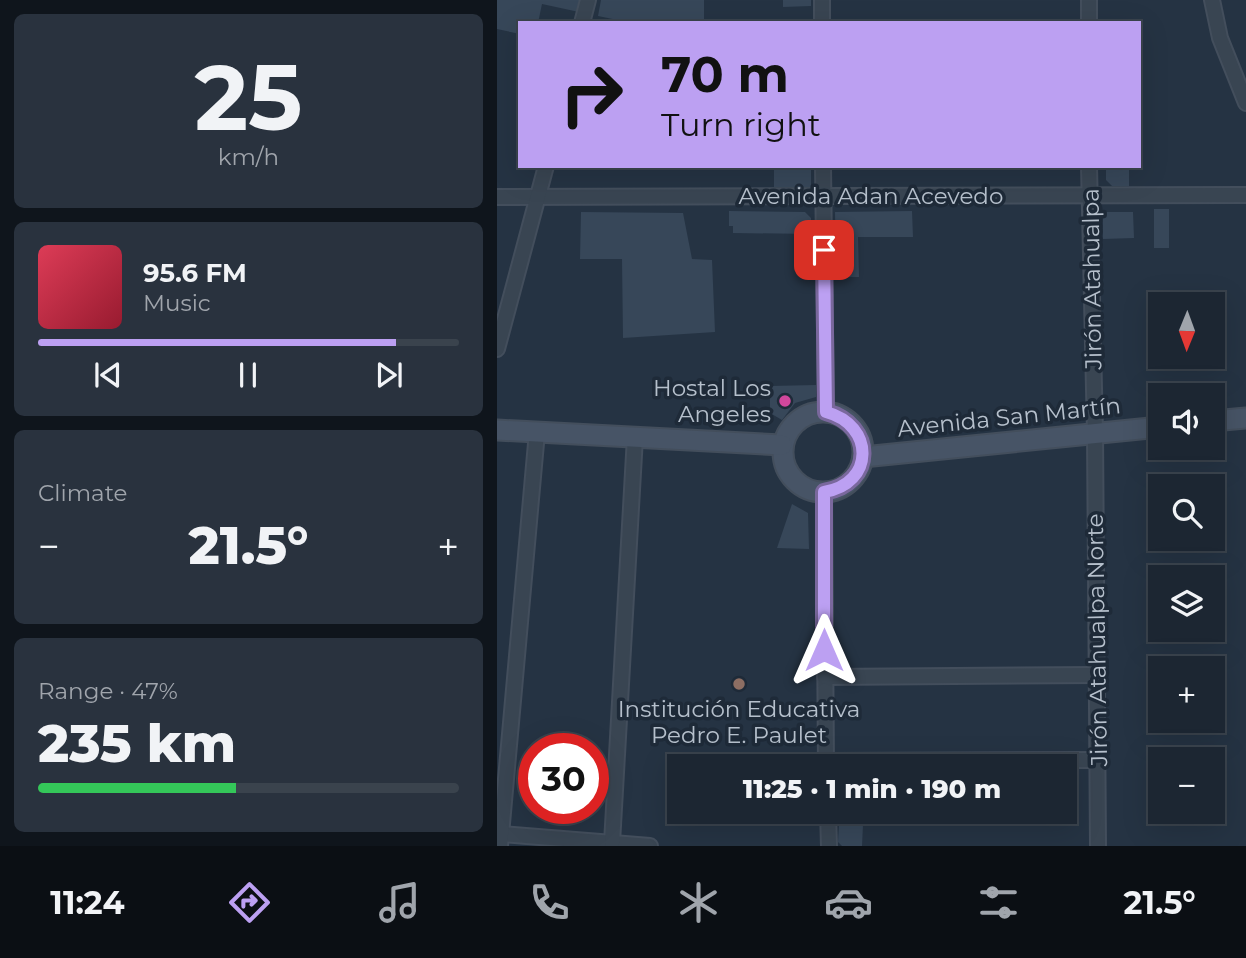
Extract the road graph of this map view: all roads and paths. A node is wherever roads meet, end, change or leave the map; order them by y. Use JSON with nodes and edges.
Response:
{"nodes":[{"id":1,"x":588,"y":0,"type":"edge"},
{"id":2,"x":822,"y":0,"type":"edge"},
{"id":3,"x":1090,"y":0,"type":"edge"},
{"id":4,"x":1212,"y":0,"type":"edge"},
{"id":5,"x":583,"y":21,"type":"edge"},
{"id":6,"x":822,"y":21,"type":"edge"},
{"id":7,"x":1089,"y":21,"type":"edge"},
{"id":8,"x":1246,"y":103,"type":"edge"},
{"id":9,"x":544,"y":168,"type":"edge"},
{"id":10,"x":823,"y":168,"type":"edge"},
{"id":11,"x":1089,"y":168,"type":"edge"},
{"id":12,"x":1089,"y":195,"type":"junction"},
{"id":13,"x":1246,"y":195,"type":"edge"},
{"id":14,"x":824,"y":196,"type":"junction"},
{"id":15,"x":497,"y":197,"type":"edge"},
{"id":16,"x":536,"y":197,"type":"junction"},
{"id":17,"x":497,"y":349,"type":"edge"},
{"id":18,"x":826,"y":412,"type":"junction"},
{"id":19,"x":1246,"y":418,"type":"edge"},
{"id":20,"x":1225,"y":420,"type":"edge"},
{"id":21,"x":1148,"y":428,"type":"edge"},
{"id":22,"x":497,"y":430,"type":"edge"},
{"id":23,"x":537,"y":432,"type":"junction"},
{"id":24,"x":1095,"y":433,"type":"junction"},
{"id":25,"x":635,"y":438,"type":"junction"},
{"id":26,"x":782,"y":445,"type":"junction"},
{"id":27,"x":863,"y":457,"type":"junction"},
{"id":28,"x":824,"y":492,"type":"junction"},
{"id":29,"x":1097,"y":675,"type":"junction"},
{"id":30,"x":825,"y":677,"type":"junction"},
{"id":31,"x":826,"y":754,"type":"edge"},
{"id":32,"x":1077,"y":760,"type":"edge"},
{"id":33,"x":1099,"y":760,"type":"junction"},
{"id":34,"x":828,"y":824,"type":"edge"},
{"id":35,"x":501,"y":840,"type":"edge"},
{"id":36,"x":612,"y":843,"type":"junction"},
{"id":37,"x":650,"y":846,"type":"edge"},
{"id":38,"x":829,"y":846,"type":"edge"},
{"id":39,"x":1098,"y":846,"type":"edge"}],
"edges":[{"from":1,"to":5,"type":"street"},
{"from":2,"to":6,"type":"street"},
{"from":3,"to":7,"type":"street"},
{"from":4,"to":8,"type":"street"},
{"from":9,"to":16,"type":"street"},
{"from":10,"to":14,"type":"street"},
{"from":11,"to":12,"type":"street","name":"Jirón Atahualpa"},
{"from":12,"to":13,"type":"street","name":"Avenida Adan Acevedo"},
{"from":12,"to":14,"type":"street","name":"Avenida Adan Acevedo"},
{"from":12,"to":24,"type":"street","name":"Jirón Atahualpa"},
{"from":14,"to":16,"type":"street","name":"Avenida Adan Acevedo"},
{"from":14,"to":18,"type":"street"},
{"from":15,"to":16,"type":"street","name":"Avenida Adan Acevedo"},
{"from":16,"to":17,"type":"street"},
{"from":18,"to":26,"type":"street"},
{"from":18,"to":27,"type":"street"},
{"from":19,"to":20,"type":"street"},
{"from":21,"to":24,"type":"street","name":"Avenida San Martín"},
{"from":22,"to":23,"type":"street"},
{"from":23,"to":25,"type":"street"},
{"from":23,"to":35,"type":"street"},
{"from":24,"to":27,"type":"street","name":"Avenida San Martín"},
{"from":24,"to":29,"type":"street","name":"Jirón Atahualpa Norte"},
{"from":25,"to":26,"type":"street"},
{"from":25,"to":36,"type":"street"},
{"from":26,"to":28,"type":"street"},
{"from":27,"to":28,"type":"street"},
{"from":28,"to":30,"type":"street"},
{"from":29,"to":30,"type":"street"},
{"from":29,"to":33,"type":"street","name":"Jirón Atahualpa Norte"},
{"from":30,"to":31,"type":"street"},
{"from":32,"to":33,"type":"street"},
{"from":33,"to":39,"type":"street","name":"Jirón Atahualpa Norte"},
{"from":34,"to":38,"type":"street"},
{"from":35,"to":36,"type":"street"},
{"from":36,"to":37,"type":"street"}]}
